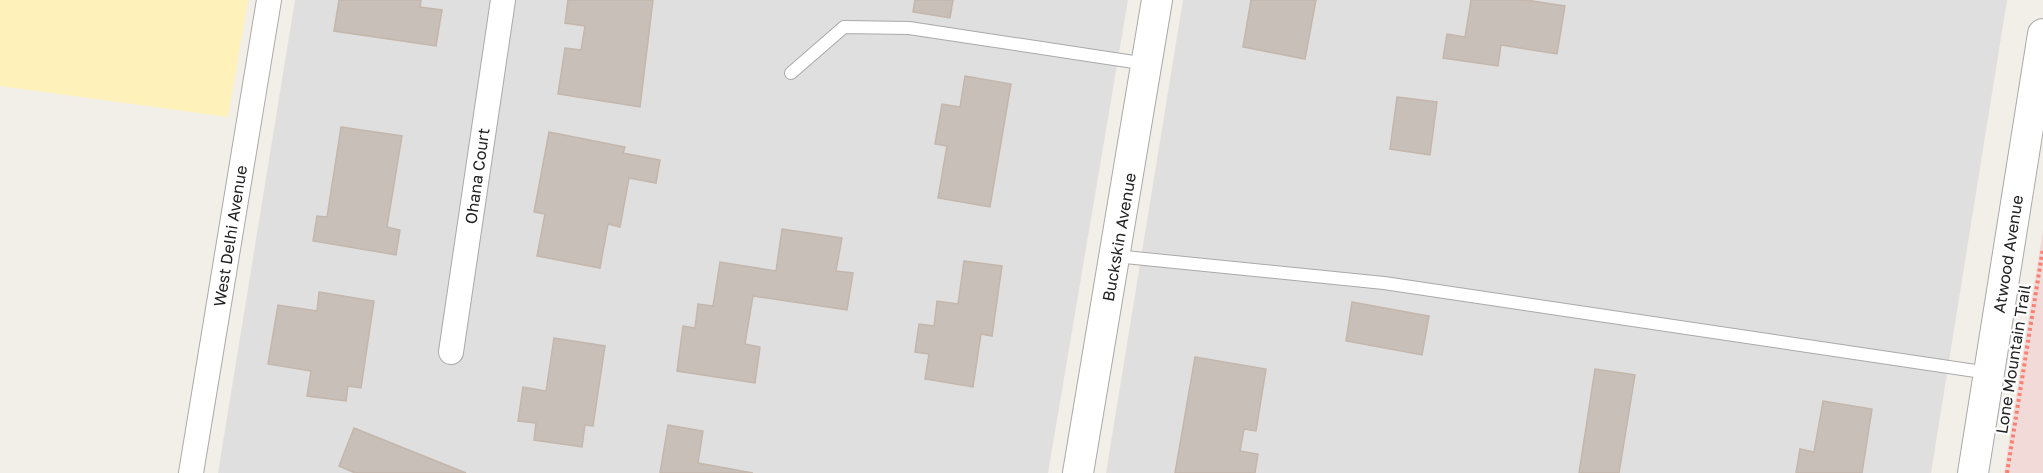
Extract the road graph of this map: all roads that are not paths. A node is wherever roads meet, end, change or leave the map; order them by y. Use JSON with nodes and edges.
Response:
{"nodes":[{"id":1,"x":269,"y":0,"type":"edge"},
{"id":2,"x":503,"y":0,"type":"edge"},
{"id":3,"x":1157,"y":0,"type":"edge"},
{"id":4,"x":2043,"y":34,"type":"edge"},
{"id":5,"x":1148,"y":64,"type":"junction"},
{"id":6,"x":791,"y":73,"type":"dead end"},
{"id":7,"x":1115,"y":256,"type":"junction"},
{"id":8,"x":451,"y":352,"type":"dead end"},
{"id":9,"x":1989,"y":373,"type":"junction"},
{"id":10,"x":191,"y":473,"type":"edge"},
{"id":11,"x":1078,"y":473,"type":"edge"},
{"id":12,"x":1972,"y":473,"type":"edge"}],
"edges":[{"from":1,"to":10,"type":"street","name":"West Delhi Avenue"},
{"from":2,"to":8,"type":"street","name":"Ohana Court"},
{"from":3,"to":5,"type":"street","name":"Buckskin Avenue"},
{"from":4,"to":9,"type":"street","name":"Atwood Avenue"},
{"from":5,"to":6,"type":"lane"},
{"from":5,"to":7,"type":"street","name":"Buckskin Avenue"},
{"from":7,"to":9,"type":"lane"},
{"from":7,"to":11,"type":"street","name":"Buckskin Avenue"},
{"from":9,"to":12,"type":"street","name":"Atwood Avenue"}]}
